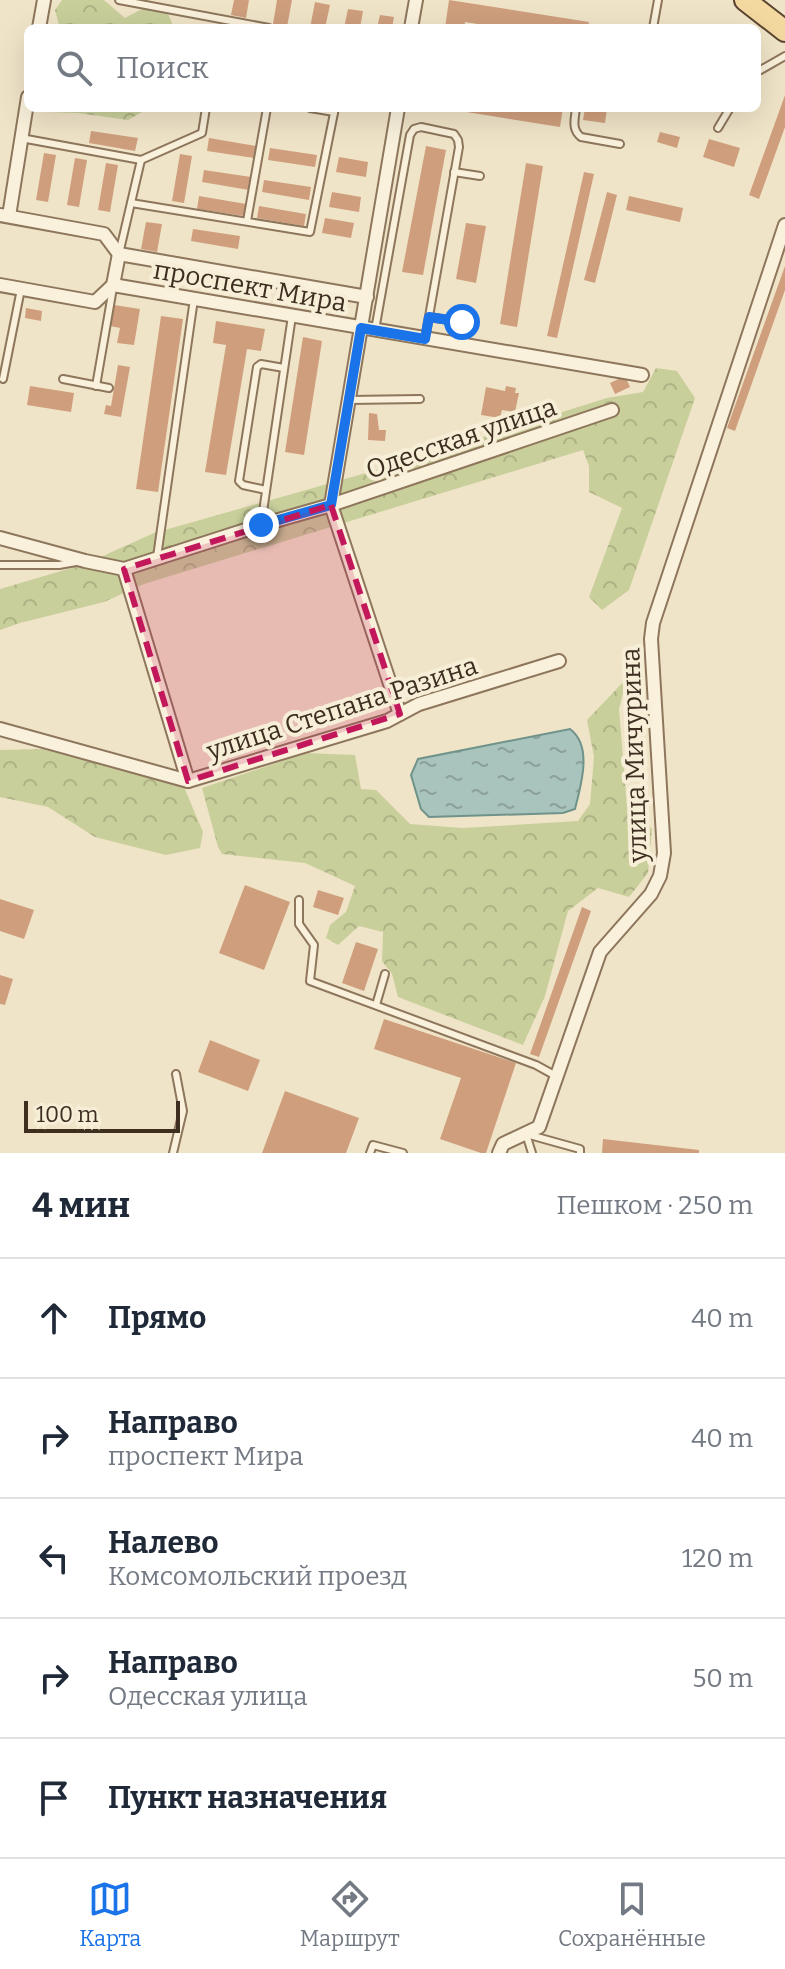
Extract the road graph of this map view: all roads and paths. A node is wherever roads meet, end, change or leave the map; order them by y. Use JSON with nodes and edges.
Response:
{"nodes":[{"id":1,"x":44,"y":0,"type":"edge"},
{"id":2,"x":119,"y":0,"type":"edge"},
{"id":3,"x":416,"y":0,"type":"edge"},
{"id":4,"x":658,"y":0,"type":"edge"},
{"id":5,"x":745,"y":0,"type":"edge"},
{"id":6,"x":220,"y":18,"type":"junction"},
{"id":7,"x":40,"y":24,"type":"edge"},
{"id":8,"x":219,"y":24,"type":"edge"},
{"id":9,"x":249,"y":24,"type":"edge"},
{"id":10,"x":412,"y":24,"type":"edge"},
{"id":11,"x":654,"y":24,"type":"edge"},
{"id":12,"x":785,"y":31,"type":"edge"},
{"id":13,"x":785,"y":56,"type":"edge"},
{"id":14,"x":761,"y":70,"type":"edge"},
{"id":15,"x":25,"y":112,"type":"edge"},
{"id":16,"x":205,"y":112,"type":"edge"},
{"id":17,"x":266,"y":112,"type":"edge"},
{"id":18,"x":334,"y":112,"type":"edge"},
{"id":19,"x":397,"y":112,"type":"edge"},
{"id":20,"x":576,"y":112,"type":"edge"},
{"id":21,"x":728,"y":112,"type":"edge"},
{"id":22,"x":718,"y":128,"type":"dead end"},
{"id":23,"x":21,"y":138,"type":"junction"},
{"id":24,"x":620,"y":144,"type":"dead end"},
{"id":25,"x":141,"y":160,"type":"junction"},
{"id":26,"x":454,"y":172,"type":"junction"},
{"id":27,"x":480,"y":176,"type":"dead end"},
{"id":28,"x":131,"y":203,"type":"junction"},
{"id":29,"x":4,"y":216,"type":"edge"},
{"id":30,"x":247,"y":221,"type":"junction"},
{"id":31,"x":785,"y":225,"type":"edge"},
{"id":32,"x":119,"y":254,"type":"junction"},
{"id":33,"x":0,"y":285,"type":"edge"},
{"id":34,"x":113,"y":285,"type":"junction"},
{"id":35,"x":21,"y":289,"type":"junction"},
{"id":36,"x":367,"y":297,"type":"junction"},
{"id":37,"x":194,"y":299,"type":"junction"},
{"id":38,"x":292,"y":316,"type":"junction"},
{"id":39,"x":429,"y":317,"type":"junction"},
{"id":40,"x":462,"y":322,"type":"dead end"},
{"id":41,"x":368,"y":329,"type":"junction"},
{"id":42,"x":425,"y":339,"type":"junction"},
{"id":43,"x":284,"y":368,"type":"junction"},
{"id":44,"x":642,"y":375,"type":"dead end"},
{"id":45,"x":3,"y":379,"type":"dead end"},
{"id":46,"x":63,"y":379,"type":"dead end"},
{"id":47,"x":96,"y":386,"type":"junction"},
{"id":48,"x":109,"y":388,"type":"dead end"},
{"id":49,"x":420,"y":399,"type":"dead end"},
{"id":50,"x":349,"y":400,"type":"junction"},
{"id":51,"x":612,"y":410,"type":"dead end"},
{"id":52,"x":266,"y":490,"type":"junction"},
{"id":53,"x":331,"y":505,"type":"junction"},
{"id":54,"x":261,"y":525,"type":"junction"},
{"id":55,"x":0,"y":538,"type":"edge"},
{"id":56,"x":157,"y":557,"type":"junction"},
{"id":57,"x":85,"y":561,"type":"junction"},
{"id":58,"x":0,"y":565,"type":"edge"},
{"id":59,"x":124,"y":569,"type":"junction"},
{"id":60,"x":559,"y":661,"type":"dead end"},
{"id":61,"x":400,"y":714,"type":"junction"},
{"id":62,"x":0,"y":729,"type":"edge"},
{"id":63,"x":188,"y":781,"type":"junction"},
{"id":64,"x":299,"y":900,"type":"dead end"},
{"id":65,"x":385,"y":974,"type":"dead end"},
{"id":66,"x":376,"y":1005,"type":"junction"},
{"id":67,"x":176,"y":1074,"type":"dead end"},
{"id":68,"x":556,"y":1076,"type":"junction"},
{"id":69,"x":526,"y":1134,"type":"junction"},
{"id":70,"x":173,"y":1153,"type":"edge"},
{"id":71,"x":370,"y":1153,"type":"edge"},
{"id":72,"x":403,"y":1153,"type":"edge"},
{"id":73,"x":499,"y":1153,"type":"edge"},
{"id":74,"x":532,"y":1153,"type":"edge"},
{"id":75,"x":580,"y":1153,"type":"edge"}],
"edges":[{"from":1,"to":7,"type":"street"},
{"from":2,"to":6,"type":"lane"},
{"from":3,"to":10,"type":"street"},
{"from":4,"to":11,"type":"lane"},
{"from":5,"to":12,"type":"main road"},
{"from":6,"to":8,"type":"lane"},
{"from":6,"to":9,"type":"lane"},
{"from":13,"to":14,"type":"lane"},
{"from":15,"to":23,"type":"street"},
{"from":16,"to":25,"type":"lane"},
{"from":17,"to":30,"type":"lane"},
{"from":18,"to":30,"type":"lane"},
{"from":19,"to":36,"type":"street"},
{"from":20,"to":24,"type":"lane"},
{"from":21,"to":22,"type":"lane"},
{"from":23,"to":25,"type":"lane"},
{"from":23,"to":29,"type":"street"},
{"from":25,"to":28,"type":"lane"},
{"from":26,"to":27,"type":"lane"},
{"from":26,"to":39,"type":"lane"},
{"from":26,"to":41,"type":"lane"},
{"from":28,"to":30,"type":"lane"},
{"from":28,"to":32,"type":"lane"},
{"from":29,"to":32,"type":"street","name":"проспект Мира"},
{"from":31,"to":68,"type":"street","name":"улица Мичурина"},
{"from":32,"to":34,"type":"street"},
{"from":32,"to":36,"type":"street","name":"проспект Мира"},
{"from":33,"to":35,"type":"street","name":"проспект Мира"},
{"from":34,"to":35,"type":"street","name":"проспект Мира"},
{"from":34,"to":37,"type":"street","name":"проспект Мира"},
{"from":34,"to":47,"type":"lane"},
{"from":35,"to":45,"type":"lane"},
{"from":36,"to":41,"type":"street"},
{"from":37,"to":38,"type":"street","name":"проспект Мира"},
{"from":37,"to":56,"type":"lane"},
{"from":38,"to":41,"type":"street","name":"проспект Мира"},
{"from":38,"to":43,"type":"lane"},
{"from":39,"to":40,"type":"lane"},
{"from":39,"to":42,"type":"lane"},
{"from":41,"to":42,"type":"street","name":"проспект Мира"},
{"from":41,"to":50,"type":"street"},
{"from":42,"to":44,"type":"street","name":"проспект Мира"},
{"from":43,"to":52,"type":"lane"},
{"from":43,"to":52,"type":"lane"},
{"from":46,"to":47,"type":"lane"},
{"from":47,"to":48,"type":"lane"},
{"from":49,"to":50,"type":"lane"},
{"from":50,"to":53,"type":"street"},
{"from":51,"to":53,"type":"street","name":"Одесская улица"},
{"from":52,"to":54,"type":"lane"},
{"from":53,"to":54,"type":"street","name":"Одесская улица"},
{"from":53,"to":61,"type":"street"},
{"from":54,"to":56,"type":"street","name":"Одесская улица"},
{"from":55,"to":57,"type":"street"},
{"from":56,"to":59,"type":"street","name":"Одесская улица"},
{"from":57,"to":58,"type":"lane"},
{"from":57,"to":59,"type":"street"},
{"from":59,"to":63,"type":"street"},
{"from":60,"to":61,"type":"street","name":"улица Степана Разина"},
{"from":61,"to":63,"type":"street","name":"улица Степана Разина"},
{"from":62,"to":63,"type":"street","name":"улица Степана Разина"},
{"from":64,"to":66,"type":"lane"},
{"from":65,"to":66,"type":"lane"},
{"from":66,"to":68,"type":"lane"},
{"from":67,"to":70,"type":"lane"},
{"from":68,"to":69,"type":"street","name":"улица Мичурина"},
{"from":69,"to":73,"type":"street","name":"улица Мичурина"},
{"from":69,"to":74,"type":"lane"},
{"from":69,"to":75,"type":"lane"},
{"from":71,"to":72,"type":"lane"}]}
